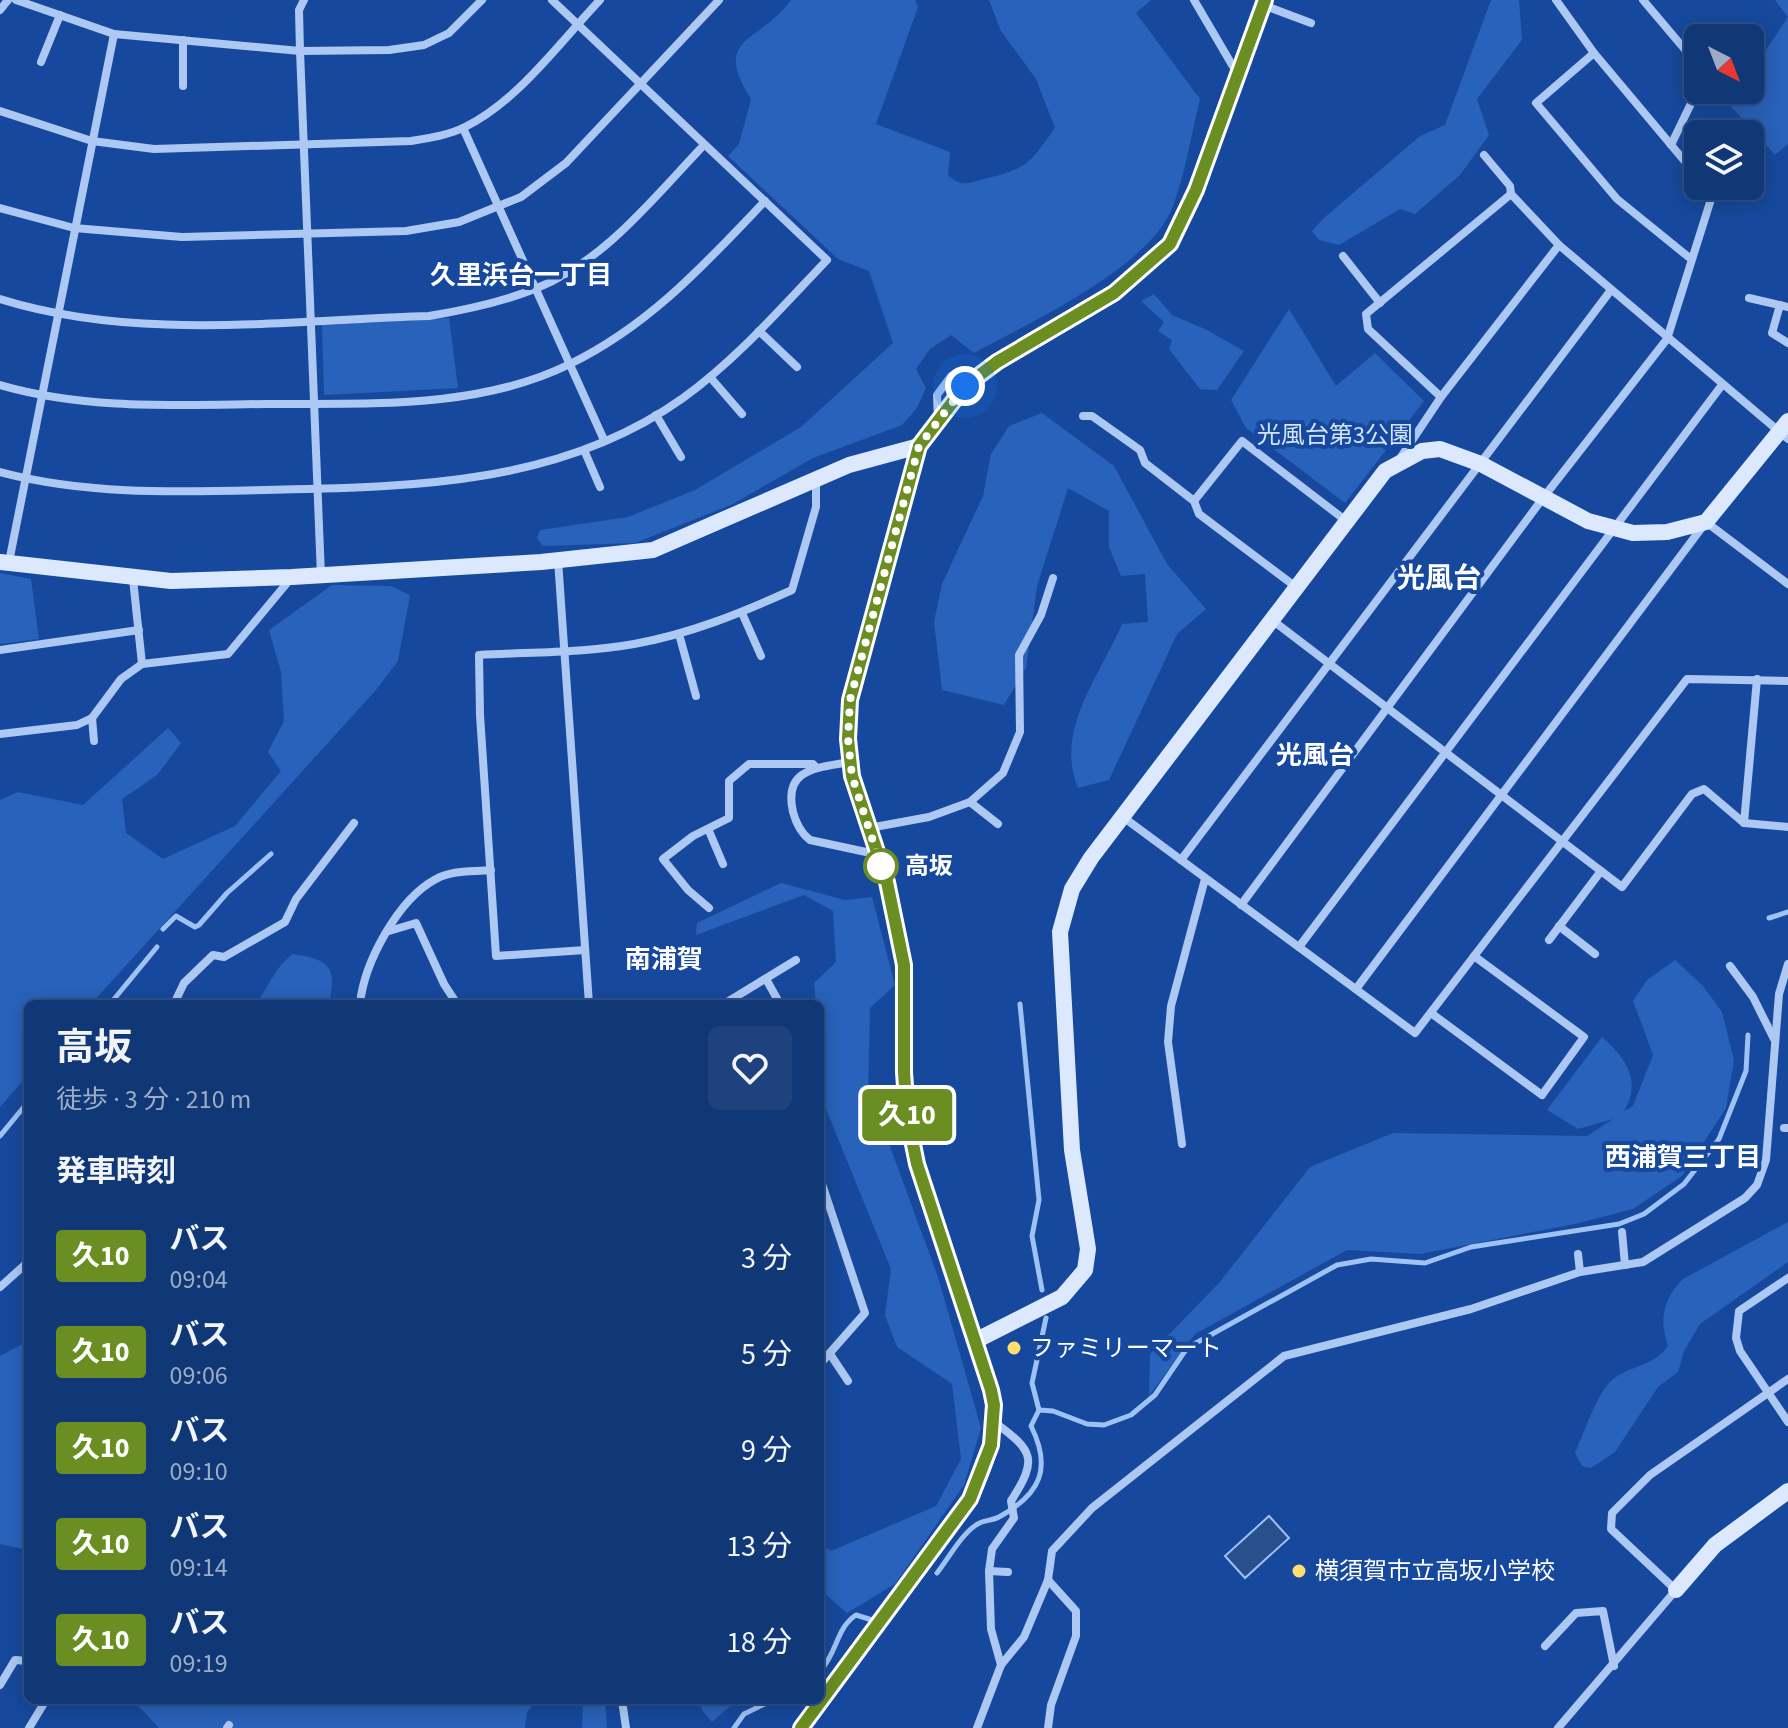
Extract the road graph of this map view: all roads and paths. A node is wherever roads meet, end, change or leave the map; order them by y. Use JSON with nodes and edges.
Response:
{"nodes":[{"id":1,"x":8,"y":0,"type":"edge"},
{"id":2,"x":16,"y":0,"type":"edge"},
{"id":3,"x":304,"y":0,"type":"edge"},
{"id":4,"x":482,"y":0,"type":"edge"},
{"id":5,"x":552,"y":0,"type":"edge"},
{"id":6,"x":600,"y":0,"type":"edge"},
{"id":7,"x":719,"y":0,"type":"edge"},
{"id":8,"x":1194,"y":0,"type":"edge"},
{"id":9,"x":1556,"y":0,"type":"edge"},
{"id":10,"x":1643,"y":0,"type":"edge"},
{"id":11,"x":1264,"y":3,"type":"edge"},
{"id":12,"x":0,"y":10,"type":"edge"},
{"id":13,"x":60,"y":15,"type":"junction"},
{"id":14,"x":578,"y":23,"type":"junction"},
{"id":15,"x":1311,"y":23,"type":"dead end"},
{"id":16,"x":114,"y":34,"type":"junction"},
{"id":17,"x":183,"y":40,"type":"junction"},
{"id":18,"x":1684,"y":48,"type":"edge"},
{"id":19,"x":300,"y":51,"type":"junction"},
{"id":20,"x":1594,"y":53,"type":"junction"},
{"id":21,"x":41,"y":62,"type":"dead end"},
{"id":22,"x":1238,"y":76,"type":"junction"},
{"id":23,"x":641,"y":83,"type":"junction"},
{"id":24,"x":183,"y":86,"type":"dead end"},
{"id":25,"x":1691,"y":104,"type":"edge"},
{"id":26,"x":0,"y":111,"type":"edge"},
{"id":27,"x":463,"y":128,"type":"junction"},
{"id":28,"x":92,"y":141,"type":"junction"},
{"id":29,"x":305,"y":145,"type":"junction"},
{"id":30,"x":704,"y":145,"type":"junction"},
{"id":31,"x":1671,"y":145,"type":"junction"},
{"id":32,"x":1484,"y":155,"type":"dead end"},
{"id":33,"x":1684,"y":160,"type":"edge"},
{"id":34,"x":1511,"y":194,"type":"junction"},
{"id":35,"x":1711,"y":200,"type":"edge"},
{"id":36,"x":765,"y":201,"type":"junction"},
{"id":37,"x":0,"y":208,"type":"edge"},
{"id":38,"x":500,"y":208,"type":"junction"},
{"id":39,"x":74,"y":228,"type":"junction"},
{"id":40,"x":307,"y":233,"type":"junction"},
{"id":41,"x":1559,"y":245,"type":"junction"},
{"id":42,"x":1343,"y":256,"type":"dead end"},
{"id":43,"x":1691,"y":259,"type":"junction"},
{"id":44,"x":538,"y":288,"type":"junction"},
{"id":45,"x":1611,"y":290,"type":"junction"},
{"id":46,"x":1749,"y":298,"type":"dead end"},
{"id":47,"x":0,"y":299,"type":"edge"},
{"id":48,"x":1380,"y":303,"type":"junction"},
{"id":49,"x":1784,"y":306,"type":"edge"},
{"id":50,"x":56,"y":314,"type":"junction"},
{"id":51,"x":310,"y":321,"type":"junction"},
{"id":52,"x":759,"y":331,"type":"junction"},
{"id":53,"x":1667,"y":339,"type":"junction"},
{"id":54,"x":1788,"y":343,"type":"edge"},
{"id":55,"x":569,"y":365,"type":"junction"},
{"id":56,"x":797,"y":367,"type":"dead end"},
{"id":57,"x":951,"y":376,"type":"dead end"},
{"id":58,"x":710,"y":377,"type":"junction"},
{"id":59,"x":0,"y":385,"type":"edge"},
{"id":60,"x":1722,"y":385,"type":"junction"},
{"id":61,"x":41,"y":397,"type":"junction"},
{"id":62,"x":1441,"y":397,"type":"junction"},
{"id":63,"x":312,"y":404,"type":"junction"},
{"id":64,"x":742,"y":414,"type":"dead end"},
{"id":65,"x":656,"y":415,"type":"junction"},
{"id":66,"x":1083,"y":416,"type":"dead end"},
{"id":67,"x":938,"y":419,"type":"junction"},
{"id":68,"x":1785,"y":431,"type":"edge"},
{"id":69,"x":604,"y":440,"type":"junction"},
{"id":70,"x":919,"y":446,"type":"junction"},
{"id":71,"x":584,"y":450,"type":"junction"},
{"id":72,"x":681,"y":457,"type":"dead end"},
{"id":73,"x":1398,"y":461,"type":"junction"},
{"id":74,"x":1481,"y":464,"type":"junction"},
{"id":75,"x":0,"y":472,"type":"edge"},
{"id":76,"x":25,"y":477,"type":"junction"},
{"id":77,"x":816,"y":480,"type":"junction"},
{"id":78,"x":600,"y":487,"type":"dead end"},
{"id":79,"x":316,"y":489,"type":"junction"},
{"id":80,"x":1543,"y":498,"type":"junction"},
{"id":81,"x":1194,"y":501,"type":"junction"},
{"id":82,"x":1345,"y":520,"type":"junction"},
{"id":83,"x":1706,"y":522,"type":"junction"},
{"id":84,"x":1613,"y":529,"type":"junction"},
{"id":85,"x":558,"y":560,"type":"junction"},
{"id":86,"x":4,"y":563,"type":"edge"},
{"id":87,"x":321,"y":576,"type":"junction"},
{"id":88,"x":292,"y":577,"type":"junction"},
{"id":89,"x":1053,"y":578,"type":"dead end"},
{"id":90,"x":133,"y":579,"type":"junction"},
{"id":91,"x":1788,"y":584,"type":"edge"},
{"id":92,"x":1296,"y":587,"type":"junction"},
{"id":93,"x":742,"y":613,"type":"junction"},
{"id":94,"x":1272,"y":620,"type":"junction"},
{"id":95,"x":139,"y":630,"type":"junction"},
{"id":96,"x":679,"y":634,"type":"junction"},
{"id":97,"x":0,"y":650,"type":"edge"},
{"id":98,"x":564,"y":651,"type":"junction"},
{"id":99,"x":761,"y":656,"type":"dead end"},
{"id":100,"x":142,"y":664,"type":"junction"},
{"id":101,"x":1329,"y":664,"type":"junction"},
{"id":102,"x":1757,"y":679,"type":"junction"},
{"id":103,"x":1788,"y":681,"type":"edge"},
{"id":104,"x":696,"y":696,"type":"dead end"},
{"id":105,"x":1388,"y":708,"type":"junction"},
{"id":106,"x":92,"y":718,"type":"junction"},
{"id":107,"x":0,"y":734,"type":"edge"},
{"id":108,"x":94,"y":741,"type":"dead end"},
{"id":109,"x":1445,"y":751,"type":"junction"},
{"id":110,"x":850,"y":762,"type":"junction"},
{"id":111,"x":817,"y":768,"type":"junction"},
{"id":112,"x":1503,"y":796,"type":"junction"},
{"id":113,"x":970,"y":802,"type":"junction"},
{"id":114,"x":1122,"y":817,"type":"junction"},
{"id":115,"x":354,"y":823,"type":"dead end"},
{"id":116,"x":1744,"y":823,"type":"junction"},
{"id":117,"x":998,"y":824,"type":"dead end"},
{"id":118,"x":1788,"y":827,"type":"edge"},
{"id":119,"x":869,"y":829,"type":"junction"},
{"id":120,"x":709,"y":831,"type":"junction"},
{"id":121,"x":1562,"y":841,"type":"junction"},
{"id":122,"x":876,"y":850,"type":"junction"},
{"id":123,"x":1181,"y":860,"type":"junction"},
{"id":124,"x":723,"y":864,"type":"dead end"},
{"id":125,"x":491,"y":870,"type":"junction"},
{"id":126,"x":1601,"y":871,"type":"junction"},
{"id":127,"x":1205,"y":879,"type":"junction"},
{"id":128,"x":1241,"y":905,"type":"junction"},
{"id":129,"x":709,"y":908,"type":"dead end"},
{"id":130,"x":1559,"y":926,"type":"junction"},
{"id":131,"x":386,"y":932,"type":"junction"},
{"id":132,"x":1549,"y":940,"type":"dead end"},
{"id":133,"x":1299,"y":947,"type":"junction"},
{"id":134,"x":585,"y":950,"type":"junction"},
{"id":135,"x":1595,"y":954,"type":"dead end"},
{"id":136,"x":1474,"y":956,"type":"junction"},
{"id":137,"x":796,"y":960,"type":"dead end"},
{"id":138,"x":1788,"y":964,"type":"edge"},
{"id":139,"x":1730,"y":966,"type":"dead end"},
{"id":140,"x":766,"y":979,"type":"junction"},
{"id":141,"x":1356,"y":989,"type":"junction"},
{"id":142,"x":176,"y":1000,"type":"edge"},
{"id":143,"x":361,"y":1000,"type":"edge"},
{"id":144,"x":454,"y":1000,"type":"edge"},
{"id":145,"x":589,"y":1000,"type":"edge"},
{"id":146,"x":731,"y":1000,"type":"edge"},
{"id":147,"x":778,"y":1000,"type":"edge"},
{"id":148,"x":1431,"y":1013,"type":"junction"},
{"id":149,"x":1774,"y":1039,"type":"junction"},
{"id":150,"x":1182,"y":1144,"type":"dead end"},
{"id":151,"x":824,"y":1190,"type":"edge"},
{"id":152,"x":1622,"y":1232,"type":"dead end"},
{"id":153,"x":1578,"y":1254,"type":"dead end"},
{"id":154,"x":1625,"y":1265,"type":"junction"},
{"id":155,"x":24,"y":1266,"type":"edge"},
{"id":156,"x":1580,"y":1272,"type":"junction"},
{"id":157,"x":1788,"y":1278,"type":"edge"},
{"id":158,"x":0,"y":1287,"type":"edge"},
{"id":159,"x":975,"y":1341,"type":"junction"},
{"id":160,"x":830,"y":1354,"type":"junction"},
{"id":161,"x":824,"y":1360,"type":"edge"},
{"id":162,"x":1788,"y":1379,"type":"edge"},
{"id":163,"x":848,"y":1381,"type":"dead end"},
{"id":164,"x":1768,"y":1392,"type":"junction"},
{"id":165,"x":994,"y":1422,"type":"junction"},
{"id":166,"x":1788,"y":1422,"type":"edge"},
{"id":167,"x":1788,"y":1491,"type":"edge"},
{"id":168,"x":989,"y":1571,"type":"junction"},
{"id":169,"x":1008,"y":1572,"type":"dead end"},
{"id":170,"x":1048,"y":1580,"type":"junction"},
{"id":171,"x":1676,"y":1590,"type":"junction"},
{"id":172,"x":1545,"y":1646,"type":"dead end"},
{"id":173,"x":24,"y":1661,"type":"edge"},
{"id":174,"x":1001,"y":1665,"type":"junction"},
{"id":175,"x":1614,"y":1666,"type":"junction"},
{"id":176,"x":0,"y":1685,"type":"edge"},
{"id":177,"x":824,"y":1697,"type":"edge"},
{"id":178,"x":44,"y":1704,"type":"edge"},
{"id":179,"x":623,"y":1704,"type":"edge"},
{"id":180,"x":819,"y":1704,"type":"edge"},
{"id":181,"x":29,"y":1728,"type":"edge"},
{"id":182,"x":626,"y":1728,"type":"edge"},
{"id":183,"x":801,"y":1728,"type":"edge"},
{"id":184,"x":977,"y":1728,"type":"edge"},
{"id":185,"x":1048,"y":1728,"type":"edge"},
{"id":186,"x":1558,"y":1728,"type":"edge"}],
"edges":[{"from":1,"to":12,"type":"street"},
{"from":2,"to":13,"type":"street"},
{"from":3,"to":19,"type":"street"},
{"from":4,"to":19,"type":"street"},
{"from":5,"to":14,"type":"street"},
{"from":6,"to":14,"type":"street"},
{"from":7,"to":23,"type":"street"},
{"from":8,"to":22,"type":"street"},
{"from":9,"to":20,"type":"street"},
{"from":10,"to":18,"type":"street"},
{"from":11,"to":15,"type":"street"},
{"from":11,"to":22,"type":"street"},
{"from":13,"to":16,"type":"street"},
{"from":13,"to":21,"type":"street"},
{"from":14,"to":23,"type":"street"},
{"from":14,"to":27,"type":"street"},
{"from":16,"to":17,"type":"street"},
{"from":16,"to":28,"type":"street"},
{"from":17,"to":19,"type":"street"},
{"from":17,"to":24,"type":"street"},
{"from":19,"to":29,"type":"street"},
{"from":20,"to":31,"type":"street"},
{"from":20,"to":43,"type":"street"},
{"from":22,"to":67,"type":"street"},
{"from":23,"to":30,"type":"street"},
{"from":23,"to":38,"type":"street"},
{"from":25,"to":31,"type":"street"},
{"from":26,"to":28,"type":"street"},
{"from":27,"to":29,"type":"street"},
{"from":27,"to":38,"type":"street"},
{"from":28,"to":29,"type":"street"},
{"from":28,"to":39,"type":"street"},
{"from":29,"to":40,"type":"street"},
{"from":30,"to":36,"type":"street"},
{"from":30,"to":44,"type":"street"},
{"from":31,"to":33,"type":"street"},
{"from":32,"to":34,"type":"street"},
{"from":34,"to":41,"type":"street"},
{"from":34,"to":48,"type":"street"},
{"from":35,"to":43,"type":"street"},
{"from":36,"to":52,"type":"street"},
{"from":36,"to":55,"type":"street"},
{"from":37,"to":39,"type":"street"},
{"from":38,"to":40,"type":"street"},
{"from":38,"to":44,"type":"street"},
{"from":39,"to":40,"type":"street"},
{"from":39,"to":50,"type":"street"},
{"from":40,"to":51,"type":"street"},
{"from":41,"to":45,"type":"street"},
{"from":41,"to":62,"type":"street"},
{"from":42,"to":48,"type":"street"},
{"from":43,"to":53,"type":"street"},
{"from":44,"to":51,"type":"street"},
{"from":44,"to":55,"type":"street"},
{"from":45,"to":53,"type":"street"},
{"from":45,"to":74,"type":"street"},
{"from":46,"to":49,"type":"street"},
{"from":47,"to":50,"type":"street"},
{"from":48,"to":62,"type":"street"},
{"from":49,"to":54,"type":"street"},
{"from":50,"to":51,"type":"street"},
{"from":50,"to":61,"type":"street"},
{"from":51,"to":63,"type":"street"},
{"from":52,"to":56,"type":"street"},
{"from":52,"to":58,"type":"street"},
{"from":53,"to":60,"type":"street"},
{"from":53,"to":80,"type":"street"},
{"from":55,"to":63,"type":"street"},
{"from":55,"to":69,"type":"street"},
{"from":57,"to":67,"type":"street"},
{"from":58,"to":64,"type":"street"},
{"from":58,"to":65,"type":"street"},
{"from":59,"to":61,"type":"street"},
{"from":60,"to":68,"type":"street"},
{"from":60,"to":84,"type":"street"},
{"from":61,"to":63,"type":"street"},
{"from":61,"to":76,"type":"street"},
{"from":62,"to":73,"type":"street"},
{"from":63,"to":79,"type":"street"},
{"from":65,"to":69,"type":"street"},
{"from":65,"to":72,"type":"street"},
{"from":66,"to":81,"type":"street"},
{"from":67,"to":70,"type":"street"},
{"from":68,"to":83,"type":"street"},
{"from":69,"to":71,"type":"street"},
{"from":70,"to":77,"type":"street"},
{"from":70,"to":110,"type":"street"},
{"from":71,"to":78,"type":"street"},
{"from":71,"to":79,"type":"street"},
{"from":73,"to":74,"type":"street"},
{"from":73,"to":82,"type":"street"},
{"from":74,"to":80,"type":"street"},
{"from":74,"to":101,"type":"street"},
{"from":75,"to":76,"type":"street"},
{"from":76,"to":79,"type":"street"},
{"from":76,"to":86,"type":"street"},
{"from":77,"to":85,"type":"street"},
{"from":77,"to":93,"type":"street"},
{"from":79,"to":87,"type":"street"},
{"from":80,"to":84,"type":"street"},
{"from":80,"to":105,"type":"street"},
{"from":81,"to":82,"type":"street"},
{"from":81,"to":92,"type":"street"},
{"from":82,"to":92,"type":"street"},
{"from":83,"to":84,"type":"street"},
{"from":83,"to":91,"type":"street"},
{"from":83,"to":112,"type":"street"},
{"from":84,"to":109,"type":"street"},
{"from":85,"to":87,"type":"street"},
{"from":85,"to":98,"type":"street"},
{"from":86,"to":90,"type":"street"},
{"from":87,"to":88,"type":"street"},
{"from":88,"to":90,"type":"street"},
{"from":88,"to":100,"type":"street"},
{"from":89,"to":113,"type":"street"},
{"from":90,"to":95,"type":"street"},
{"from":92,"to":94,"type":"street"},
{"from":93,"to":96,"type":"street"},
{"from":93,"to":99,"type":"street"},
{"from":94,"to":101,"type":"street"},
{"from":94,"to":114,"type":"street"},
{"from":95,"to":97,"type":"street"},
{"from":95,"to":100,"type":"street"},
{"from":96,"to":98,"type":"street"},
{"from":96,"to":104,"type":"street"},
{"from":98,"to":125,"type":"street"},
{"from":98,"to":134,"type":"street"},
{"from":100,"to":106,"type":"street"},
{"from":101,"to":105,"type":"street"},
{"from":101,"to":123,"type":"street"},
{"from":102,"to":103,"type":"street"},
{"from":102,"to":116,"type":"street"},
{"from":102,"to":121,"type":"street"},
{"from":105,"to":109,"type":"street"},
{"from":105,"to":128,"type":"street"},
{"from":106,"to":107,"type":"street"},
{"from":106,"to":108,"type":"street"},
{"from":109,"to":112,"type":"street"},
{"from":109,"to":133,"type":"street"},
{"from":110,"to":111,"type":"street"},
{"from":110,"to":119,"type":"street"},
{"from":111,"to":120,"type":"street"},
{"from":111,"to":122,"type":"street"},
{"from":112,"to":121,"type":"street"},
{"from":112,"to":141,"type":"street"},
{"from":113,"to":117,"type":"street"},
{"from":113,"to":119,"type":"street"},
{"from":114,"to":123,"type":"street"},
{"from":114,"to":159,"type":"street"},
{"from":115,"to":142,"type":"street"},
{"from":116,"to":118,"type":"street"},
{"from":116,"to":126,"type":"street"},
{"from":119,"to":122,"type":"street"},
{"from":120,"to":124,"type":"street"},
{"from":120,"to":129,"type":"street"},
{"from":121,"to":126,"type":"street"},
{"from":121,"to":136,"type":"street"},
{"from":122,"to":159,"type":"street"},
{"from":123,"to":127,"type":"street"},
{"from":125,"to":131,"type":"street"},
{"from":125,"to":134,"type":"street"},
{"from":126,"to":130,"type":"street"},
{"from":127,"to":128,"type":"street"},
{"from":127,"to":150,"type":"street"},
{"from":128,"to":133,"type":"street"},
{"from":130,"to":132,"type":"street"},
{"from":130,"to":135,"type":"street"},
{"from":131,"to":143,"type":"street"},
{"from":131,"to":144,"type":"street"},
{"from":133,"to":141,"type":"street"},
{"from":134,"to":145,"type":"street"},
{"from":136,"to":148,"type":"street"},
{"from":136,"to":148,"type":"street"},
{"from":137,"to":140,"type":"street"},
{"from":138,"to":149,"type":"street"},
{"from":139,"to":149,"type":"street"},
{"from":140,"to":146,"type":"street"},
{"from":140,"to":147,"type":"street"},
{"from":141,"to":148,"type":"street"},
{"from":149,"to":154,"type":"street"},
{"from":151,"to":160,"type":"street"},
{"from":152,"to":154,"type":"street"},
{"from":153,"to":156,"type":"street"},
{"from":154,"to":156,"type":"street"},
{"from":155,"to":158,"type":"street"},
{"from":156,"to":170,"type":"street"},
{"from":157,"to":164,"type":"street"},
{"from":159,"to":165,"type":"street"},
{"from":160,"to":161,"type":"street"},
{"from":160,"to":163,"type":"street"},
{"from":162,"to":164,"type":"street"},
{"from":164,"to":166,"type":"street"},
{"from":164,"to":171,"type":"street"},
{"from":165,"to":168,"type":"street"},
{"from":165,"to":177,"type":"street"},
{"from":167,"to":171,"type":"street"},
{"from":168,"to":169,"type":"street"},
{"from":168,"to":174,"type":"street"},
{"from":170,"to":174,"type":"street"},
{"from":170,"to":185,"type":"street"},
{"from":171,"to":175,"type":"street"},
{"from":172,"to":175,"type":"street"},
{"from":173,"to":176,"type":"street"},
{"from":174,"to":184,"type":"street"},
{"from":175,"to":186,"type":"street"},
{"from":178,"to":181,"type":"street"},
{"from":179,"to":182,"type":"street"},
{"from":180,"to":183,"type":"street"}]}
